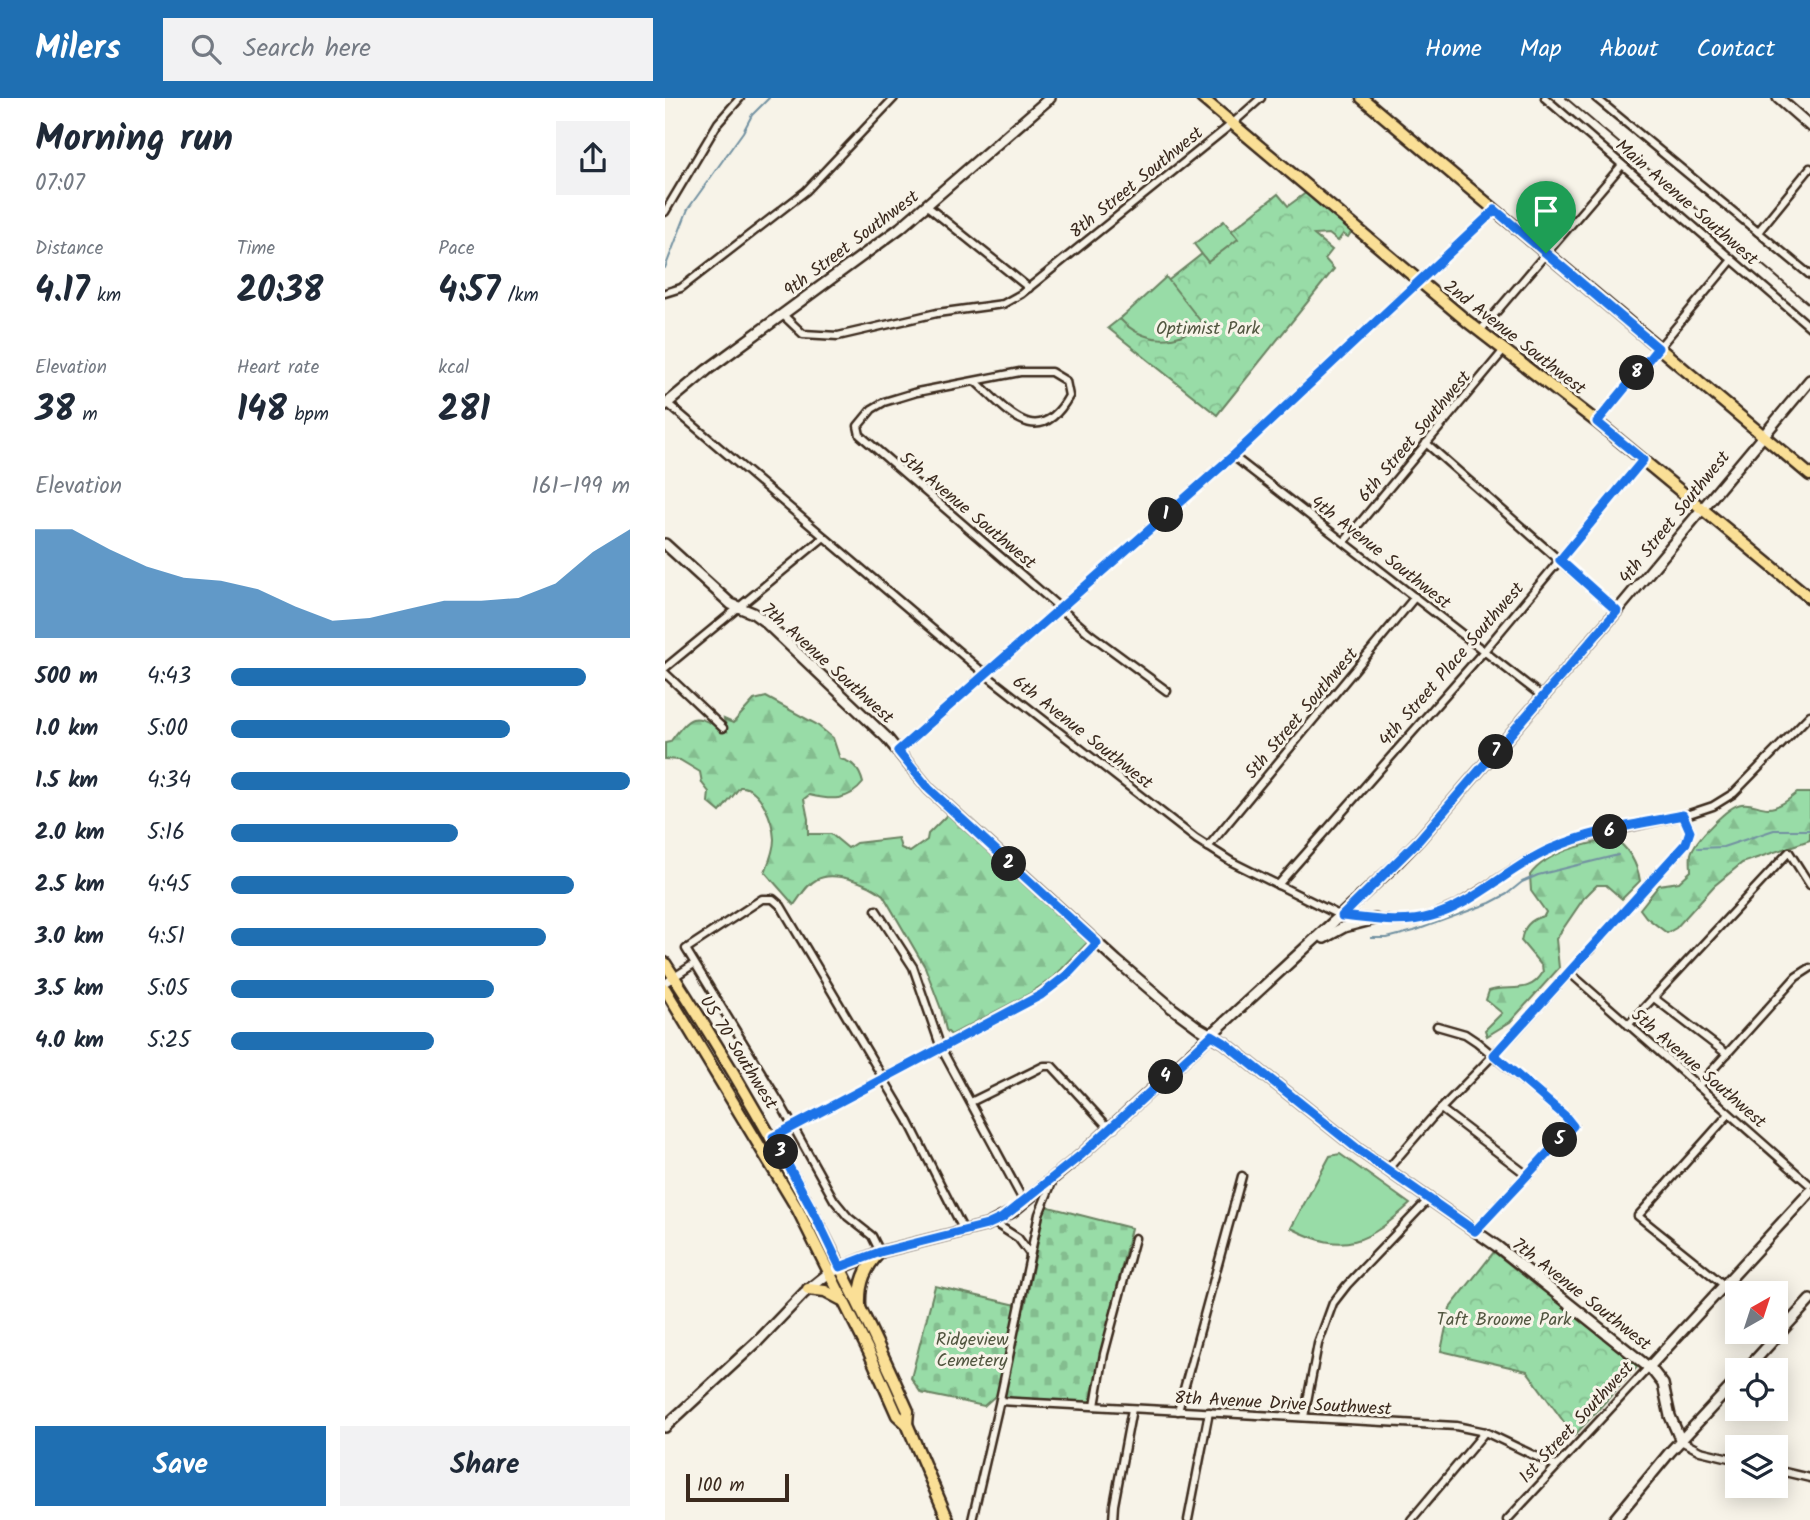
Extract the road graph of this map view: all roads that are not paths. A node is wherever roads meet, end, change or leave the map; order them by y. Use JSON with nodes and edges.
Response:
{"nodes":[{"id":1,"x":740,"y":98,"type":"edge"},
{"id":2,"x":894,"y":98,"type":"edge"},
{"id":3,"x":1050,"y":98,"type":"edge"},
{"id":4,"x":1202,"y":98,"type":"edge"},
{"id":5,"x":1261,"y":98,"type":"edge"},
{"id":6,"x":1362,"y":98,"type":"edge"},
{"id":7,"x":1545,"y":98,"type":"edge"},
{"id":8,"x":1596,"y":98,"type":"edge"},
{"id":9,"x":1778,"y":98,"type":"edge"},
{"id":10,"x":1233,"y":123,"type":"junction"},
{"id":11,"x":1810,"y":126,"type":"edge"},
{"id":12,"x":1622,"y":165,"type":"junction"},
{"id":13,"x":1810,"y":168,"type":"edge"},
{"id":14,"x":927,"y":206,"type":"junction"},
{"id":15,"x":1495,"y":210,"type":"junction"},
{"id":16,"x":665,"y":212,"type":"edge"},
{"id":17,"x":1758,"y":232,"type":"junction"},
{"id":18,"x":1546,"y":253,"type":"junction"},
{"id":19,"x":1732,"y":260,"type":"junction"},
{"id":20,"x":1810,"y":275,"type":"edge"},
{"id":21,"x":1420,"y":281,"type":"junction"},
{"id":22,"x":1028,"y":288,"type":"junction"},
{"id":23,"x":665,"y":293,"type":"edge"},
{"id":24,"x":782,"y":314,"type":"junction"},
{"id":25,"x":1810,"y":327,"type":"edge"},
{"id":26,"x":1480,"y":331,"type":"junction"},
{"id":27,"x":1658,"y":348,"type":"junction"},
{"id":28,"x":1505,"y":349,"type":"junction"},
{"id":29,"x":975,"y":380,"type":"junction"},
{"id":30,"x":1810,"y":380,"type":"edge"},
{"id":31,"x":666,"y":404,"type":"edge"},
{"id":32,"x":1597,"y":422,"type":"junction"},
{"id":33,"x":1762,"y":436,"type":"junction"},
{"id":34,"x":1426,"y":443,"type":"junction"},
{"id":35,"x":1233,"y":456,"type":"junction"},
{"id":36,"x":1643,"y":460,"type":"junction"},
{"id":37,"x":1810,"y":475,"type":"edge"},
{"id":38,"x":1703,"y":510,"type":"junction"},
{"id":39,"x":824,"y":537,"type":"junction"},
{"id":40,"x":1344,"y":541,"type":"junction"},
{"id":41,"x":665,"y":544,"type":"edge"},
{"id":42,"x":1560,"y":560,"type":"junction"},
{"id":43,"x":1415,"y":597,"type":"junction"},
{"id":44,"x":1810,"y":598,"type":"edge"},
{"id":45,"x":1061,"y":607,"type":"junction"},
{"id":46,"x":738,"y":608,"type":"junction"},
{"id":47,"x":1617,"y":611,"type":"junction"},
{"id":48,"x":1484,"y":651,"type":"junction"},
{"id":49,"x":665,"y":668,"type":"edge"},
{"id":50,"x":665,"y":673,"type":"edge"},
{"id":51,"x":985,"y":674,"type":"junction"},
{"id":52,"x":1167,"y":691,"type":"dead end"},
{"id":53,"x":1543,"y":697,"type":"junction"},
{"id":54,"x":1810,"y":715,"type":"edge"},
{"id":55,"x":723,"y":727,"type":"dead end"},
{"id":56,"x":898,"y":751,"type":"junction"},
{"id":57,"x":1683,"y":815,"type":"junction"},
{"id":58,"x":1208,"y":847,"type":"junction"},
{"id":59,"x":1278,"y":885,"type":"junction"},
{"id":60,"x":1810,"y":885,"type":"edge"},
{"id":61,"x":876,"y":910,"type":"dead end"},
{"id":62,"x":1342,"y":916,"type":"junction"},
{"id":63,"x":1375,"y":919,"type":"junction"},
{"id":64,"x":1097,"y":943,"type":"junction"},
{"id":65,"x":1301,"y":952,"type":"junction"},
{"id":66,"x":665,"y":963,"type":"edge"},
{"id":67,"x":694,"y":964,"type":"junction"},
{"id":68,"x":1809,"y":968,"type":"edge"},
{"id":69,"x":1569,"y":972,"type":"junction"},
{"id":70,"x":670,"y":980,"type":"edge"},
{"id":71,"x":665,"y":989,"type":"edge"},
{"id":72,"x":1654,"y":998,"type":"junction"},
{"id":73,"x":1628,"y":1025,"type":"junction"},
{"id":74,"x":1437,"y":1026,"type":"dead end"},
{"id":75,"x":1212,"y":1035,"type":"junction"},
{"id":76,"x":941,"y":1048,"type":"junction"},
{"id":77,"x":1727,"y":1054,"type":"junction"},
{"id":78,"x":1494,"y":1055,"type":"junction"},
{"id":79,"x":884,"y":1079,"type":"junction"},
{"id":80,"x":1697,"y":1086,"type":"junction"},
{"id":81,"x":971,"y":1102,"type":"junction"},
{"id":82,"x":1441,"y":1109,"type":"junction"},
{"id":83,"x":1730,"y":1114,"type":"junction"},
{"id":84,"x":794,"y":1127,"type":"junction"},
{"id":85,"x":1109,"y":1128,"type":"junction"},
{"id":86,"x":773,"y":1137,"type":"junction"},
{"id":87,"x":1387,"y":1170,"type":"junction"},
{"id":88,"x":1527,"y":1175,"type":"junction"},
{"id":89,"x":1242,"y":1176,"type":"dead end"},
{"id":90,"x":1054,"y":1178,"type":"junction"},
{"id":91,"x":1810,"y":1185,"type":"edge"},
{"id":92,"x":1810,"y":1192,"type":"edge"},
{"id":93,"x":1429,"y":1199,"type":"junction"},
{"id":94,"x":1024,"y":1202,"type":"junction"},
{"id":95,"x":993,"y":1222,"type":"junction"},
{"id":96,"x":964,"y":1231,"type":"junction"},
{"id":97,"x":1475,"y":1231,"type":"junction"},
{"id":98,"x":1135,"y":1238,"type":"dead end"},
{"id":99,"x":880,"y":1252,"type":"junction"},
{"id":100,"x":1030,"y":1254,"type":"junction"},
{"id":101,"x":840,"y":1267,"type":"junction"},
{"id":102,"x":829,"y":1273,"type":"junction"},
{"id":103,"x":1724,"y":1285,"type":"junction"},
{"id":104,"x":808,"y":1289,"type":"junction"},
{"id":105,"x":843,"y":1300,"type":"junction"},
{"id":106,"x":1810,"y":1300,"type":"edge"},
{"id":107,"x":861,"y":1309,"type":"junction"},
{"id":108,"x":1757,"y":1358,"type":"edge"},
{"id":109,"x":1649,"y":1367,"type":"junction"},
{"id":110,"x":1725,"y":1393,"type":"edge"},
{"id":111,"x":1000,"y":1401,"type":"junction"},
{"id":112,"x":1095,"y":1406,"type":"junction"},
{"id":113,"x":1132,"y":1409,"type":"junction"},
{"id":114,"x":1178,"y":1410,"type":"junction"},
{"id":115,"x":1209,"y":1412,"type":"junction"},
{"id":116,"x":1304,"y":1418,"type":"junction"},
{"id":117,"x":907,"y":1424,"type":"junction"},
{"id":118,"x":665,"y":1426,"type":"edge"},
{"id":119,"x":1485,"y":1432,"type":"junction"},
{"id":120,"x":1681,"y":1441,"type":"junction"},
{"id":121,"x":1725,"y":1457,"type":"edge"},
{"id":122,"x":1556,"y":1466,"type":"junction"},
{"id":123,"x":1788,"y":1472,"type":"edge"},
{"id":124,"x":1810,"y":1478,"type":"edge"},
{"id":125,"x":948,"y":1520,"type":"edge"},
{"id":126,"x":972,"y":1520,"type":"edge"},
{"id":127,"x":1113,"y":1520,"type":"edge"},
{"id":128,"x":1188,"y":1520,"type":"edge"},
{"id":129,"x":1411,"y":1520,"type":"edge"},
{"id":130,"x":1507,"y":1520,"type":"edge"},
{"id":131,"x":1614,"y":1520,"type":"edge"}],
"edges":[{"from":1,"to":16,"type":"street"},
{"from":2,"to":23,"type":"street"},
{"from":3,"to":14,"type":"street","name":"9th Street Southwest"},
{"from":4,"to":10,"type":"main road","name":"2nd Avenue Southwest"},
{"from":5,"to":10,"type":"street","name":"8th Street Southwest"},
{"from":6,"to":15,"type":"main road"},
{"from":7,"to":12,"type":"street","name":"Main Avenue Southwest"},
{"from":8,"to":17,"type":"street"},
{"from":9,"to":11,"type":"street"},
{"from":10,"to":21,"type":"main road","name":"2nd Avenue Southwest"},
{"from":10,"to":22,"type":"street","name":"8th Street Southwest"},
{"from":12,"to":18,"type":"street"},
{"from":12,"to":19,"type":"street","name":"Main Avenue Southwest"},
{"from":13,"to":17,"type":"street"},
{"from":14,"to":22,"type":"street"},
{"from":14,"to":24,"type":"street","name":"9th Street Southwest"},
{"from":15,"to":18,"type":"main road"},
{"from":15,"to":21,"type":"street"},
{"from":17,"to":20,"type":"street"},
{"from":18,"to":26,"type":"street"},
{"from":18,"to":27,"type":"main road"},
{"from":19,"to":25,"type":"street","name":"Main Avenue Southwest"},
{"from":19,"to":27,"type":"street"},
{"from":21,"to":26,"type":"main road","name":"2nd Avenue Southwest"},
{"from":21,"to":35,"type":"street"},
{"from":22,"to":24,"type":"street","name":"8th Street Southwest"},
{"from":24,"to":31,"type":"street","name":"9th Street Southwest"},
{"from":26,"to":28,"type":"main road","name":"2nd Avenue Southwest"},
{"from":27,"to":32,"type":"street"},
{"from":27,"to":33,"type":"main road"},
{"from":28,"to":32,"type":"main road","name":"2nd Avenue Southwest"},
{"from":28,"to":34,"type":"street","name":"6th Street Southwest"},
{"from":29,"to":29,"type":"street","name":"5th Avenue Southwest"},
{"from":29,"to":45,"type":"street","name":"5th Avenue Southwest"},
{"from":30,"to":33,"type":"street","name":"4th Street Southwest"},
{"from":31,"to":39,"type":"street","name":"6th Avenue Southwest"},
{"from":32,"to":36,"type":"main road","name":"2nd Avenue Southwest"},
{"from":33,"to":37,"type":"main road"},
{"from":33,"to":38,"type":"street","name":"4th Street Southwest"},
{"from":34,"to":40,"type":"street","name":"6th Street Southwest"},
{"from":34,"to":42,"type":"street"},
{"from":35,"to":40,"type":"street","name":"4th Avenue Southwest"},
{"from":35,"to":45,"type":"street"},
{"from":36,"to":38,"type":"main road","name":"2nd Avenue Southwest"},
{"from":36,"to":42,"type":"street","name":"4th Street Place Southwest"},
{"from":38,"to":44,"type":"main road","name":"2nd Avenue Southwest"},
{"from":38,"to":47,"type":"street","name":"4th Street Southwest"},
{"from":39,"to":46,"type":"street"},
{"from":39,"to":51,"type":"street","name":"6th Avenue Southwest"},
{"from":40,"to":43,"type":"street","name":"4th Avenue Southwest"},
{"from":41,"to":46,"type":"street","name":"7th Avenue Southwest"},
{"from":42,"to":47,"type":"street"},
{"from":42,"to":48,"type":"street","name":"4th Street Place Southwest"},
{"from":43,"to":48,"type":"street","name":"4th Avenue Southwest"},
{"from":43,"to":58,"type":"street","name":"5th Street Southwest"},
{"from":45,"to":51,"type":"street"},
{"from":45,"to":52,"type":"street","name":"5th Avenue Southwest"},
{"from":46,"to":49,"type":"street"},
{"from":46,"to":56,"type":"street","name":"7th Avenue Southwest"},
{"from":47,"to":53,"type":"street","name":"4th Street Southwest"},
{"from":48,"to":53,"type":"street","name":"4th Avenue Southwest"},
{"from":48,"to":59,"type":"street","name":"4th Street Place Southwest"},
{"from":50,"to":55,"type":"street"},
{"from":51,"to":56,"type":"street"},
{"from":51,"to":58,"type":"street","name":"6th Avenue Southwest"},
{"from":53,"to":62,"type":"street","name":"4th Street Southwest"},
{"from":54,"to":57,"type":"street"},
{"from":56,"to":64,"type":"street","name":"7th Avenue Southwest"},
{"from":57,"to":63,"type":"street"},
{"from":57,"to":69,"type":"street"},
{"from":58,"to":59,"type":"street","name":"6th Avenue Southwest"},
{"from":59,"to":62,"type":"street","name":"6th Avenue Southwest"},
{"from":60,"to":72,"type":"street"},
{"from":61,"to":76,"type":"street"},
{"from":62,"to":63,"type":"street"},
{"from":62,"to":65,"type":"street","name":"4th Street Southwest"},
{"from":63,"to":65,"type":"street"},
{"from":64,"to":75,"type":"street","name":"7th Avenue Southwest"},
{"from":64,"to":76,"type":"street"},
{"from":65,"to":75,"type":"street","name":"4th Street Southwest"},
{"from":66,"to":70,"type":"main road","name":"US 70 Southwest"},
{"from":67,"to":70,"type":"street"},
{"from":67,"to":79,"type":"street"},
{"from":67,"to":84,"type":"street"},
{"from":68,"to":77,"type":"street"},
{"from":69,"to":73,"type":"street","name":"5th Avenue Southwest"},
{"from":69,"to":78,"type":"street"},
{"from":70,"to":86,"type":"main road","name":"US 70 Southwest"},
{"from":71,"to":102,"type":"main road","name":"US 70 Southwest"},
{"from":72,"to":73,"type":"street"},
{"from":72,"to":77,"type":"street"},
{"from":73,"to":80,"type":"street","name":"5th Avenue Southwest"},
{"from":74,"to":78,"type":"street"},
{"from":75,"to":85,"type":"street","name":"4th Street Southwest"},
{"from":75,"to":87,"type":"street","name":"7th Avenue Southwest"},
{"from":76,"to":79,"type":"street"},
{"from":76,"to":81,"type":"street"},
{"from":77,"to":80,"type":"street"},
{"from":78,"to":82,"type":"street"},
{"from":78,"to":88,"type":"street"},
{"from":79,"to":84,"type":"street"},
{"from":79,"to":96,"type":"street"},
{"from":80,"to":83,"type":"street","name":"5th Avenue Southwest"},
{"from":81,"to":85,"type":"street"},
{"from":81,"to":94,"type":"street"},
{"from":82,"to":87,"type":"street"},
{"from":82,"to":88,"type":"street"},
{"from":83,"to":91,"type":"street","name":"5th Avenue Southwest"},
{"from":83,"to":103,"type":"street"},
{"from":84,"to":86,"type":"street"},
{"from":84,"to":99,"type":"street"},
{"from":85,"to":90,"type":"street","name":"4th Street Southwest"},
{"from":86,"to":101,"type":"main road","name":"US 70 Southwest"},
{"from":87,"to":93,"type":"street","name":"7th Avenue Southwest"},
{"from":88,"to":97,"type":"street"},
{"from":89,"to":114,"type":"street"},
{"from":90,"to":94,"type":"street","name":"4th Street Southwest"},
{"from":90,"to":100,"type":"street"},
{"from":92,"to":103,"type":"street","name":"1st Street Southwest"},
{"from":93,"to":97,"type":"street","name":"7th Avenue Southwest"},
{"from":93,"to":116,"type":"street"},
{"from":94,"to":95,"type":"street","name":"4th Street Southwest"},
{"from":95,"to":96,"type":"street","name":"4th Street Southwest"},
{"from":95,"to":100,"type":"street"},
{"from":96,"to":99,"type":"street","name":"4th Street Southwest"},
{"from":97,"to":109,"type":"street","name":"7th Avenue Southwest"},
{"from":98,"to":112,"type":"street"},
{"from":99,"to":101,"type":"street","name":"4th Street Southwest"},
{"from":99,"to":107,"type":"main road"},
{"from":100,"to":111,"type":"street"},
{"from":101,"to":102,"type":"street","name":"4th Street Southwest"},
{"from":101,"to":107,"type":"main road","name":"US 70 Southwest"},
{"from":102,"to":104,"type":"street","name":"4th Street Southwest"},
{"from":102,"to":105,"type":"main road","name":"US 70 Southwest"},
{"from":103,"to":109,"type":"street","name":"1st Street Southwest"},
{"from":104,"to":105,"type":"main road"},
{"from":104,"to":118,"type":"street","name":"4th Street Southwest"},
{"from":105,"to":117,"type":"main road","name":"US 70 Southwest"},
{"from":106,"to":108,"type":"street"},
{"from":107,"to":117,"type":"main road","name":"US 70 Southwest"},
{"from":109,"to":120,"type":"street","name":"7th Avenue Southwest"},
{"from":109,"to":122,"type":"street","name":"1st Street Southwest"},
{"from":110,"to":120,"type":"street"},
{"from":111,"to":112,"type":"street","name":"8th Avenue Drive Southwest"},
{"from":111,"to":126,"type":"street"},
{"from":112,"to":113,"type":"street","name":"8th Avenue Drive Southwest"},
{"from":113,"to":114,"type":"street","name":"8th Avenue Drive Southwest"},
{"from":113,"to":127,"type":"street"},
{"from":114,"to":115,"type":"street","name":"8th Avenue Drive Southwest"},
{"from":115,"to":116,"type":"street","name":"8th Avenue Drive Southwest"},
{"from":115,"to":128,"type":"street"},
{"from":116,"to":119,"type":"street","name":"8th Avenue Drive Southwest"},
{"from":117,"to":125,"type":"main road","name":"US 70 Southwest"},
{"from":119,"to":122,"type":"street","name":"8th Avenue Drive Southwest"},
{"from":119,"to":129,"type":"street"},
{"from":120,"to":121,"type":"street"},
{"from":120,"to":131,"type":"street"},
{"from":122,"to":130,"type":"street","name":"1st Street Southwest"},
{"from":123,"to":124,"type":"street"}]}
